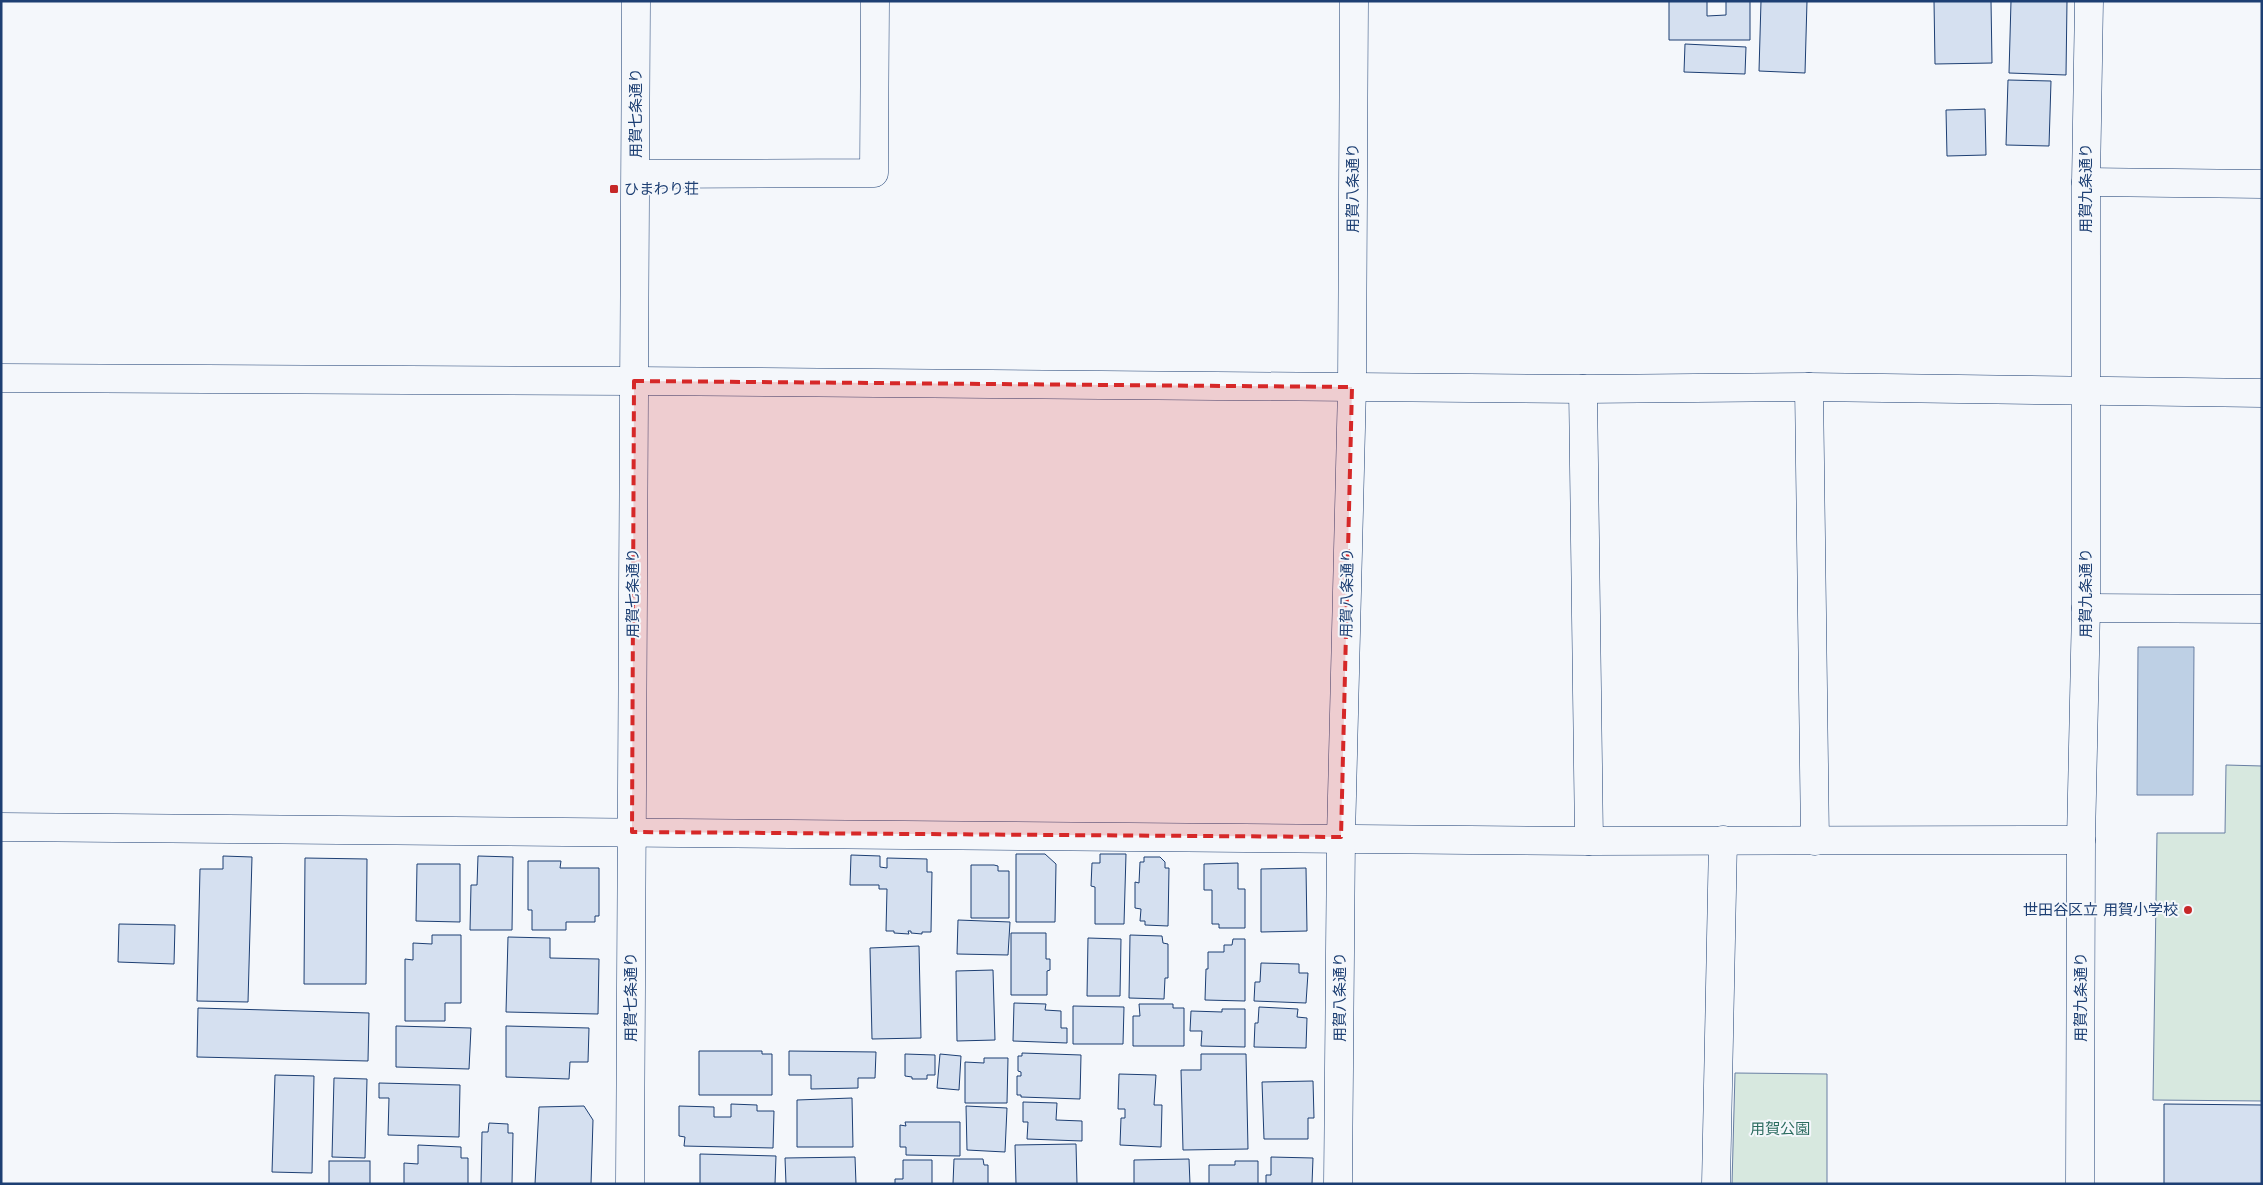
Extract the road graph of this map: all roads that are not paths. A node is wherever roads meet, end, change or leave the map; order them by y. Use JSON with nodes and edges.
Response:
{"nodes":[{"id":1,"x":636,"y":1,"type":"edge"},
{"id":2,"x":875,"y":1,"type":"edge"},
{"id":3,"x":1354,"y":1,"type":"edge"},
{"id":4,"x":2089,"y":1,"type":"edge"},
{"id":5,"x":636,"y":174,"type":"junction"},
{"id":6,"x":2086,"y":182,"type":"junction"},
{"id":7,"x":2262,"y":184,"type":"edge"},
{"id":8,"x":1,"y":378,"type":"edge"},
{"id":9,"x":634,"y":381,"type":"junction"},
{"id":10,"x":1352,"y":387,"type":"junction"},
{"id":11,"x":1809,"y":387,"type":"junction"},
{"id":12,"x":1583,"y":388,"type":"junction"},
{"id":13,"x":2086,"y":392,"type":"junction"},
{"id":14,"x":2262,"y":393,"type":"edge"},
{"id":15,"x":2086,"y":608,"type":"junction"},
{"id":16,"x":2262,"y":609,"type":"edge"},
{"id":17,"x":1,"y":827,"type":"edge"},
{"id":18,"x":632,"y":832,"type":"junction"},
{"id":19,"x":1341,"y":837,"type":"junction"},
{"id":20,"x":1724,"y":840,"type":"junction"},
{"id":21,"x":2081,"y":840,"type":"junction"},
{"id":22,"x":1589,"y":841,"type":"junction"},
{"id":23,"x":1815,"y":841,"type":"junction"},
{"id":24,"x":630,"y":1184,"type":"edge"},
{"id":25,"x":1338,"y":1184,"type":"edge"},
{"id":26,"x":1716,"y":1184,"type":"edge"},
{"id":27,"x":2080,"y":1184,"type":"edge"}],
"edges":[{"from":1,"to":5,"type":"street","name":"用賀七条通り"},
{"from":2,"to":5,"type":"street"},
{"from":3,"to":10,"type":"street","name":"用賀八条通り"},
{"from":4,"to":6,"type":"street","name":"用賀九条通り"},
{"from":5,"to":9,"type":"street","name":"用賀七条通り"},
{"from":6,"to":7,"type":"street"},
{"from":6,"to":13,"type":"street","name":"用賀九条通り"},
{"from":8,"to":9,"type":"street"},
{"from":9,"to":10,"type":"street"},
{"from":9,"to":18,"type":"street","name":"用賀七条通り"},
{"from":10,"to":12,"type":"street"},
{"from":10,"to":19,"type":"street","name":"用賀八条通り"},
{"from":11,"to":12,"type":"street"},
{"from":11,"to":13,"type":"street"},
{"from":11,"to":23,"type":"street"},
{"from":12,"to":22,"type":"street"},
{"from":13,"to":14,"type":"street"},
{"from":13,"to":15,"type":"street","name":"用賀九条通り"},
{"from":15,"to":16,"type":"street"},
{"from":15,"to":21,"type":"street","name":"用賀九条通り"},
{"from":17,"to":18,"type":"street"},
{"from":18,"to":19,"type":"street"},
{"from":18,"to":24,"type":"street","name":"用賀七条通り"},
{"from":19,"to":22,"type":"street"},
{"from":19,"to":25,"type":"street","name":"用賀八条通り"},
{"from":20,"to":22,"type":"street"},
{"from":20,"to":23,"type":"street"},
{"from":20,"to":26,"type":"street"},
{"from":21,"to":23,"type":"street"},
{"from":21,"to":27,"type":"street","name":"用賀九条通り"}]}
